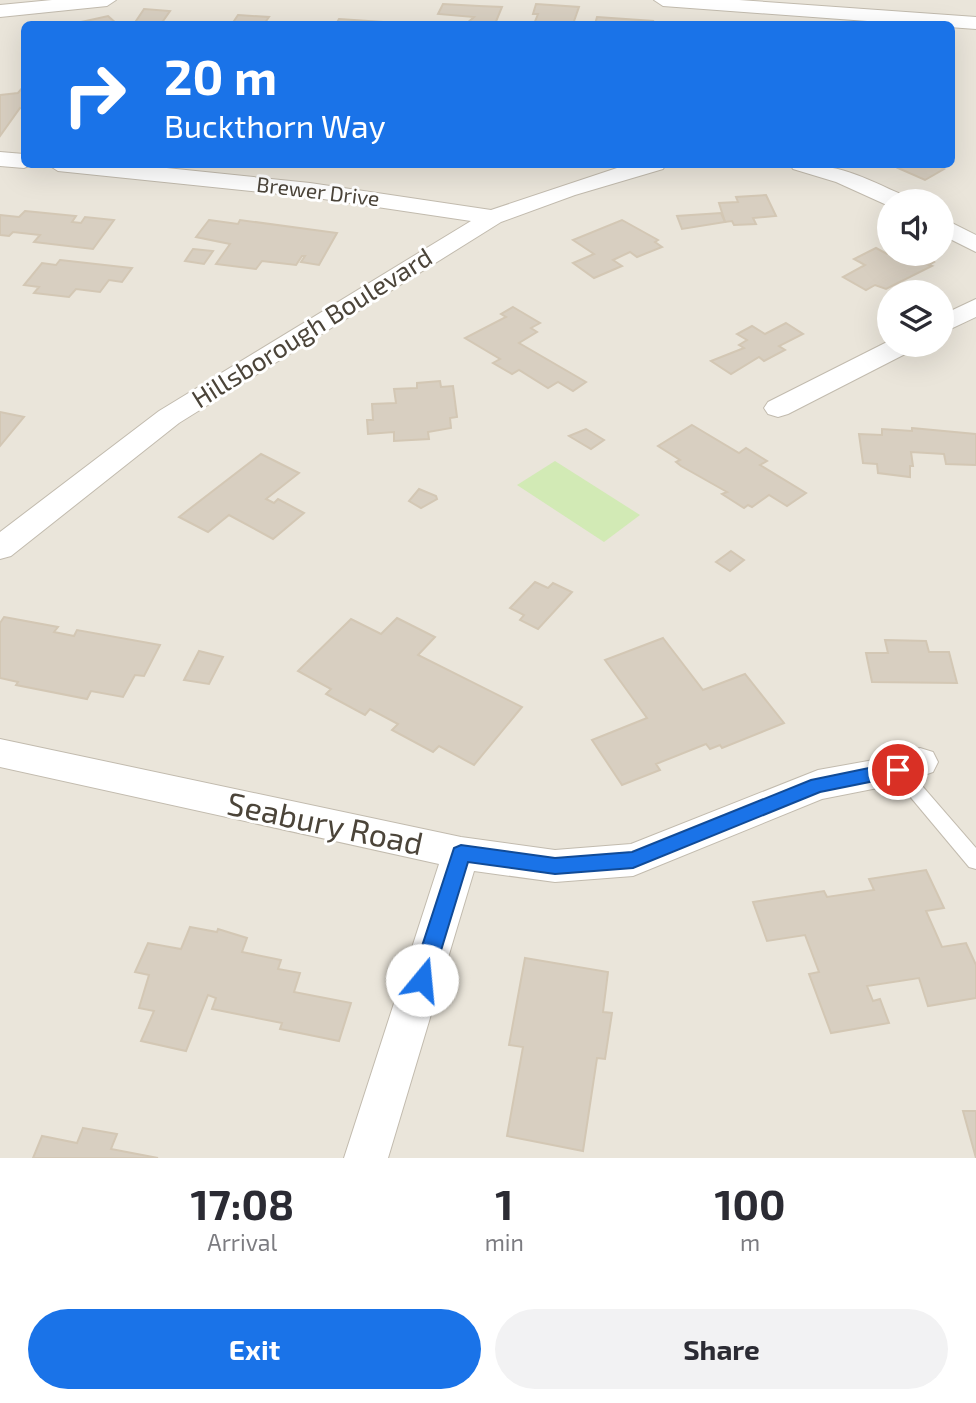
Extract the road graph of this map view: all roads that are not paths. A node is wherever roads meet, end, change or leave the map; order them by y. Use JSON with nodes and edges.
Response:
{"nodes":[{"id":1,"x":107,"y":0,"type":"edge"},
{"id":2,"x":663,"y":0,"type":"edge"},
{"id":3,"x":0,"y":11,"type":"edge"},
{"id":4,"x":773,"y":11,"type":"edge"},
{"id":5,"x":942,"y":21,"type":"edge"},
{"id":6,"x":955,"y":22,"type":"edge"},
{"id":7,"x":976,"y":23,"type":"edge"},
{"id":8,"x":0,"y":159,"type":"edge"},
{"id":9,"x":21,"y":161,"type":"edge"},
{"id":10,"x":97,"y":168,"type":"edge"},
{"id":11,"x":641,"y":168,"type":"edge"},
{"id":12,"x":814,"y":168,"type":"edge"},
{"id":13,"x":877,"y":192,"type":"edge"},
{"id":14,"x":493,"y":217,"type":"junction"},
{"id":15,"x":954,"y":232,"type":"edge"},
{"id":16,"x":976,"y":245,"type":"edge"},
{"id":17,"x":976,"y":307,"type":"edge"},
{"id":18,"x":954,"y":319,"type":"edge"},
{"id":19,"x":878,"y":357,"type":"edge"},
{"id":20,"x":778,"y":408,"type":"dead end"},
{"id":21,"x":0,"y":548,"type":"edge"},
{"id":22,"x":0,"y":753,"type":"edge"},
{"id":23,"x":909,"y":766,"type":"joint"},
{"id":24,"x":461,"y":853,"type":"junction"},
{"id":25,"x":976,"y":861,"type":"edge"},
{"id":26,"x":366,"y":1158,"type":"edge"}],
"edges":[{"from":1,"to":3,"type":"street"},
{"from":2,"to":4,"type":"street"},
{"from":4,"to":5,"type":"street"},
{"from":6,"to":7,"type":"street"},
{"from":8,"to":9,"type":"street"},
{"from":10,"to":14,"type":"street","name":"Brewer Drive"},
{"from":11,"to":14,"type":"street","name":"Hillsborough Boulevard"},
{"from":12,"to":13,"type":"street"},
{"from":14,"to":21,"type":"street","name":"Hillsborough Boulevard"},
{"from":15,"to":16,"type":"street"},
{"from":17,"to":18,"type":"street"},
{"from":19,"to":20,"type":"street"},
{"from":22,"to":24,"type":"street","name":"Seabury Road"},
{"from":23,"to":24,"type":"street"},
{"from":23,"to":25,"type":"lane"},
{"from":24,"to":26,"type":"street","name":"Seabury Road"}]}
